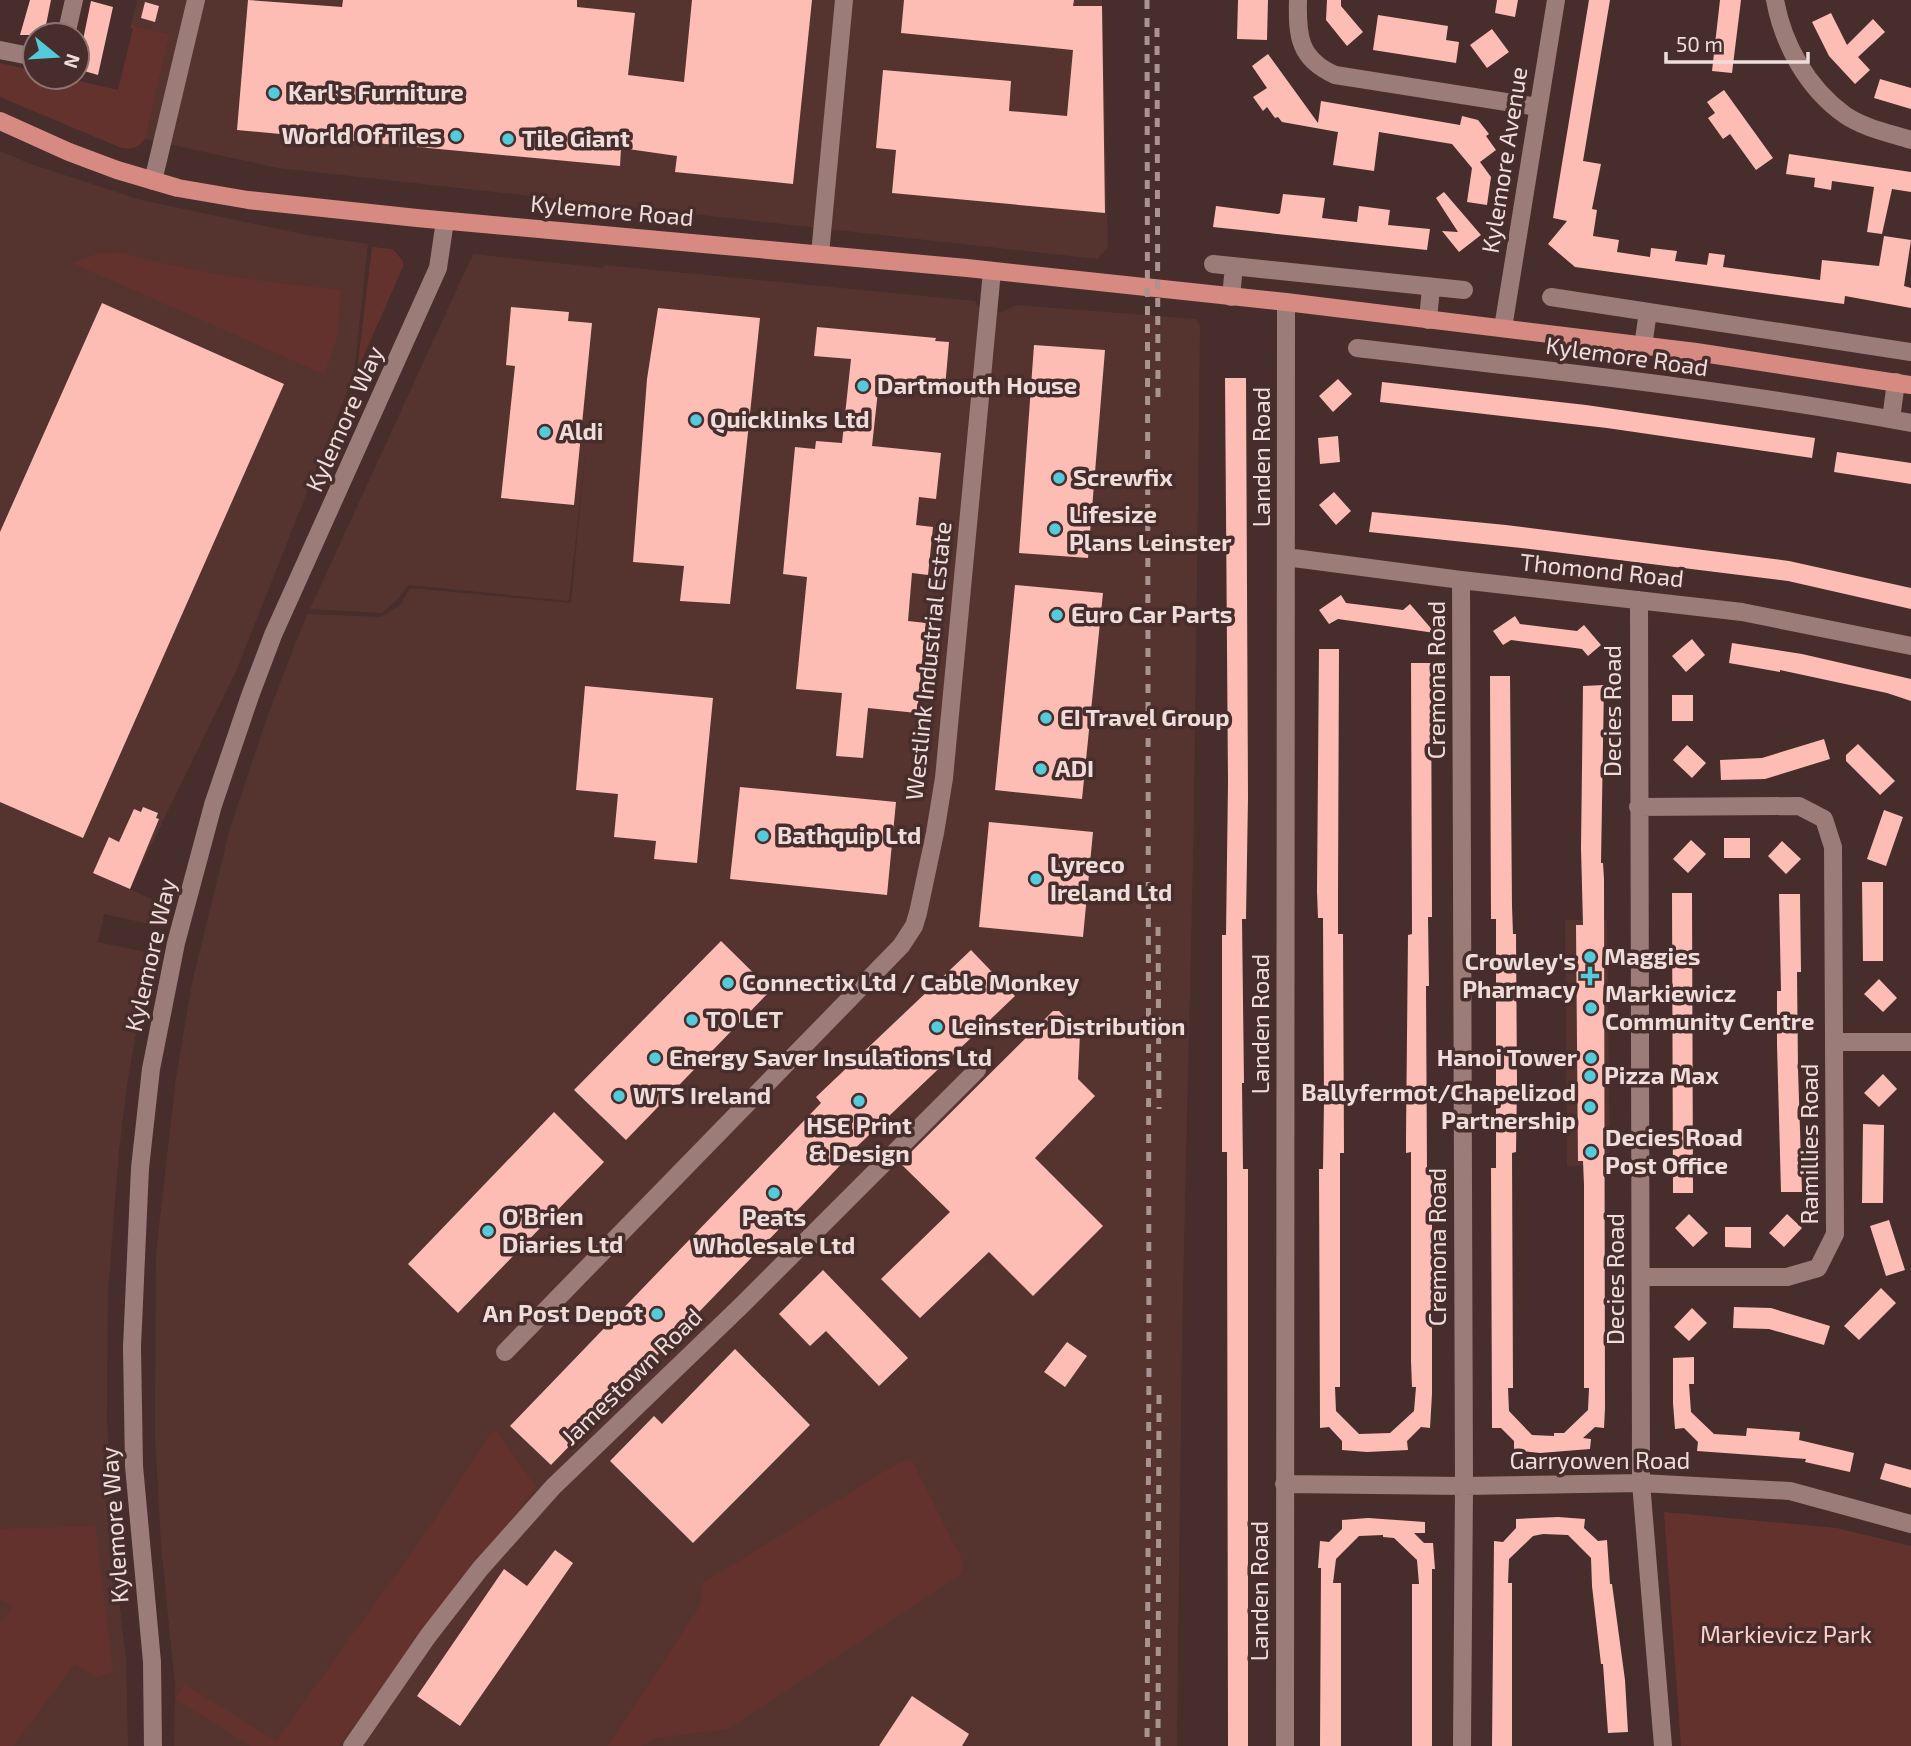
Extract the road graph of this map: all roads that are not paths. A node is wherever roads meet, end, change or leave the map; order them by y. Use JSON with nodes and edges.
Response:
{"nodes":[{"id":1,"x":74,"y":0,"type":"edge"},
{"id":2,"x":196,"y":0,"type":"edge"},
{"id":3,"x":845,"y":0,"type":"edge"},
{"id":4,"x":1298,"y":0,"type":"edge"},
{"id":5,"x":1556,"y":0,"type":"edge"},
{"id":6,"x":1775,"y":0,"type":"edge"},
{"id":7,"x":69,"y":21,"type":"edge"},
{"id":8,"x":0,"y":50,"type":"edge"},
{"id":9,"x":21,"y":54,"type":"edge"},
{"id":10,"x":1538,"y":107,"type":"junction"},
{"id":11,"x":0,"y":121,"type":"edge"},
{"id":12,"x":1911,"y":140,"type":"edge"},
{"id":13,"x":153,"y":181,"type":"junction"},
{"id":14,"x":445,"y":221,"type":"junction"},
{"id":15,"x":820,"y":254,"type":"junction"},
{"id":16,"x":1213,"y":264,"type":"dead end"},
{"id":17,"x":1234,"y":266,"type":"junction"},
{"id":18,"x":992,"y":271,"type":"junction"},
{"id":19,"x":1431,"y":287,"type":"junction"},
{"id":20,"x":1464,"y":290,"type":"dead end"},
{"id":21,"x":1231,"y":297,"type":"junction"},
{"id":22,"x":1551,"y":297,"type":"dead end"},
{"id":23,"x":1286,"y":302,"type":"junction"},
{"id":24,"x":1648,"y":312,"type":"junction"},
{"id":25,"x":1428,"y":320,"type":"junction"},
{"id":26,"x":1503,"y":328,"type":"junction"},
{"id":27,"x":1643,"y":346,"type":"junction"},
{"id":28,"x":1357,"y":348,"type":"dead end"},
{"id":29,"x":1911,"y":352,"type":"edge"},
{"id":30,"x":1904,"y":384,"type":"edge"},
{"id":31,"x":1891,"y":419,"type":"junction"},
{"id":32,"x":1911,"y":423,"type":"edge"},
{"id":33,"x":1286,"y":557,"type":"junction"},
{"id":34,"x":1461,"y":580,"type":"junction"},
{"id":35,"x":1639,"y":600,"type":"junction"},
{"id":36,"x":1911,"y":646,"type":"edge"},
{"id":37,"x":1638,"y":807,"type":"junction"},
{"id":38,"x":1835,"y":1042,"type":"junction"},
{"id":39,"x":1911,"y":1042,"type":"edge"},
{"id":40,"x":977,"y":1070,"type":"dead end"},
{"id":41,"x":1642,"y":1277,"type":"junction"},
{"id":42,"x":505,"y":1352,"type":"dead end"},
{"id":43,"x":1641,"y":1483,"type":"junction"},
{"id":44,"x":1284,"y":1485,"type":"junction"},
{"id":45,"x":1464,"y":1486,"type":"junction"},
{"id":46,"x":1911,"y":1524,"type":"edge"},
{"id":47,"x":153,"y":1746,"type":"edge"},
{"id":48,"x":352,"y":1746,"type":"edge"},
{"id":49,"x":1285,"y":1746,"type":"edge"},
{"id":50,"x":1462,"y":1746,"type":"edge"},
{"id":51,"x":1663,"y":1746,"type":"edge"}],
"edges":[{"from":1,"to":7,"type":"street"},
{"from":2,"to":13,"type":"street"},
{"from":3,"to":15,"type":"street"},
{"from":4,"to":10,"type":"street"},
{"from":5,"to":10,"type":"street","name":"Kylemore Avenue"},
{"from":6,"to":12,"type":"street"},
{"from":8,"to":9,"type":"street"},
{"from":10,"to":26,"type":"street","name":"Kylemore Avenue"},
{"from":11,"to":13,"type":"main road","name":"Kylemore Road"},
{"from":13,"to":14,"type":"main road","name":"Kylemore Road"},
{"from":14,"to":15,"type":"main road","name":"Kylemore Road"},
{"from":14,"to":47,"type":"street","name":"Kylemore Way"},
{"from":15,"to":18,"type":"main road","name":"Kylemore Road"},
{"from":16,"to":17,"type":"street"},
{"from":17,"to":19,"type":"street"},
{"from":17,"to":21,"type":"street"},
{"from":18,"to":21,"type":"main road","name":"Kylemore Road"},
{"from":18,"to":42,"type":"street","name":"Westlink Industrial Estate"},
{"from":19,"to":20,"type":"street"},
{"from":19,"to":25,"type":"street"},
{"from":21,"to":23,"type":"main road","name":"Kylemore Road"},
{"from":22,"to":24,"type":"street","name":"Kylemore Road"},
{"from":23,"to":25,"type":"main road","name":"Kylemore Road"},
{"from":23,"to":33,"type":"street","name":"Landen Road"},
{"from":24,"to":27,"type":"street"},
{"from":24,"to":29,"type":"street","name":"Kylemore Road"},
{"from":25,"to":26,"type":"main road","name":"Kylemore Road"},
{"from":26,"to":27,"type":"main road","name":"Kylemore Road"},
{"from":27,"to":30,"type":"main road","name":"Kylemore Road"},
{"from":28,"to":31,"type":"street","name":"Kylemore Road"},
{"from":30,"to":31,"type":"street","name":"Kylemore Road"},
{"from":31,"to":32,"type":"street","name":"Kylemore Road"},
{"from":33,"to":34,"type":"street","name":"Thomond Road"},
{"from":33,"to":44,"type":"street","name":"Landen Road"},
{"from":34,"to":35,"type":"street","name":"Thomond Road"},
{"from":34,"to":45,"type":"street","name":"Cremona Road"},
{"from":35,"to":36,"type":"street","name":"Thomond Road"},
{"from":35,"to":37,"type":"street","name":"Decies Road"},
{"from":37,"to":38,"type":"street","name":"Ramillies Road"},
{"from":37,"to":41,"type":"street","name":"Decies Road"},
{"from":38,"to":39,"type":"street"},
{"from":38,"to":41,"type":"street","name":"Ramillies Road"},
{"from":40,"to":48,"type":"street","name":"Jamestown Road"},
{"from":41,"to":43,"type":"street","name":"Decies Road"},
{"from":43,"to":45,"type":"street","name":"Garryowen Road"},
{"from":43,"to":46,"type":"street","name":"Garryowen Road"},
{"from":43,"to":51,"type":"street","name":"Decies Road"},
{"from":44,"to":45,"type":"street","name":"Garryowen Road"},
{"from":44,"to":49,"type":"street","name":"Landen Road"},
{"from":45,"to":50,"type":"street","name":"Cremona Road"}]}
